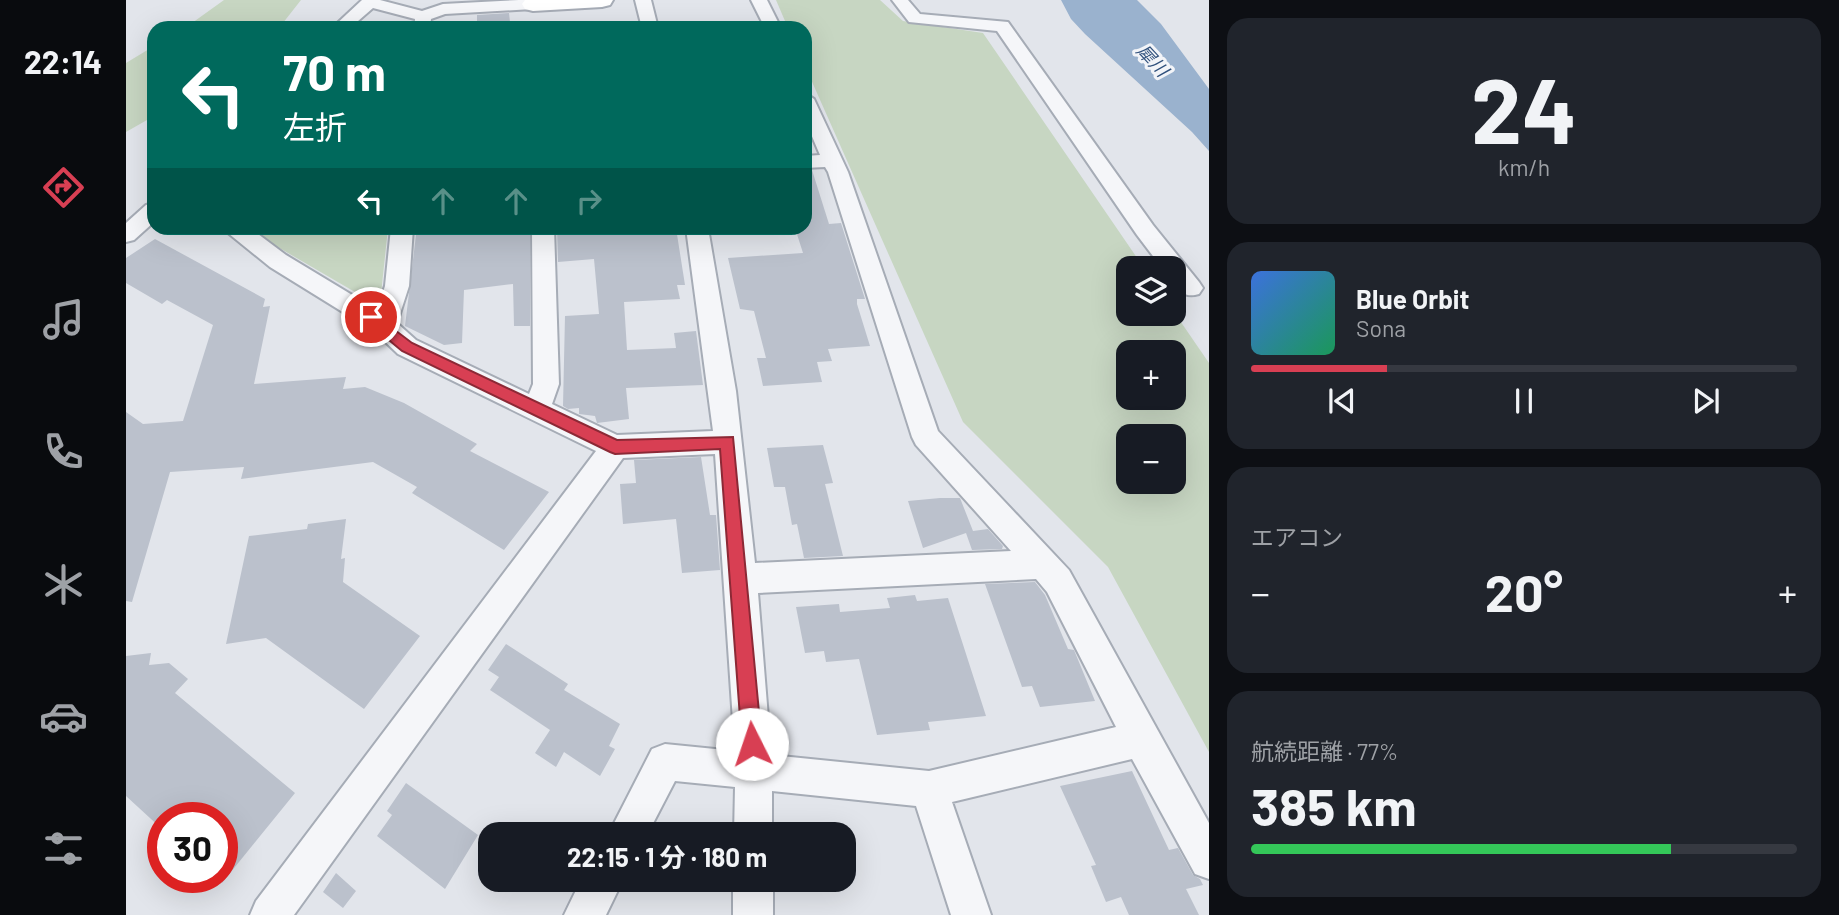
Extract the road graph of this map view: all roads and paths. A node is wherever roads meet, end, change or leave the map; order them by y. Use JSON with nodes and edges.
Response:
{"nodes":[{"id":1,"x":602,"y":0,"type":"edge"},
{"id":2,"x":643,"y":0,"type":"edge"},
{"id":3,"x":759,"y":0,"type":"edge"},
{"id":4,"x":900,"y":0,"type":"edge"},
{"id":5,"x":370,"y":1,"type":"edge"},
{"id":6,"x":531,"y":8,"type":"edge"},
{"id":7,"x":348,"y":21,"type":"edge"},
{"id":8,"x":420,"y":21,"type":"edge"},
{"id":9,"x":424,"y":21,"type":"edge"},
{"id":10,"x":648,"y":21,"type":"edge"},
{"id":11,"x":770,"y":21,"type":"edge"},
{"id":12,"x":812,"y":130,"type":"edge"},
{"id":13,"x":819,"y":161,"type":"edge"},
{"id":14,"x":147,"y":216,"type":"edge"},
{"id":15,"x":126,"y":235,"type":"edge"},
{"id":16,"x":245,"y":235,"type":"edge"},
{"id":17,"x":401,"y":235,"type":"edge"},
{"id":18,"x":543,"y":235,"type":"edge"},
{"id":19,"x":698,"y":235,"type":"edge"},
{"id":20,"x":1191,"y":288,"type":"dead end"},
{"id":21,"x":384,"y":326,"type":"junction"},
{"id":22,"x":537,"y":409,"type":"junction"},
{"id":23,"x":728,"y":442,"type":"junction"},
{"id":24,"x":615,"y":447,"type":"junction"},
{"id":25,"x":1042,"y":564,"type":"junction"},
{"id":26,"x":741,"y":579,"type":"junction"},
{"id":27,"x":1141,"y":739,"type":"junction"},
{"id":28,"x":754,"y":772,"type":"junction"},
{"id":29,"x":929,"y":789,"type":"junction"},
{"id":30,"x":634,"y":822,"type":"edge"},
{"id":31,"x":753,"y":822,"type":"edge"},
{"id":32,"x":1209,"y":860,"type":"edge"},
{"id":33,"x":596,"y":892,"type":"edge"},
{"id":34,"x":753,"y":892,"type":"edge"},
{"id":35,"x":270,"y":915,"type":"edge"},
{"id":36,"x":584,"y":915,"type":"edge"},
{"id":37,"x":753,"y":915,"type":"edge"},
{"id":38,"x":971,"y":915,"type":"edge"}],
"edges":[{"from":1,"to":6,"type":"street"},
{"from":2,"to":10,"type":"street"},
{"from":3,"to":11,"type":"street"},
{"from":4,"to":20,"type":"street"},
{"from":5,"to":7,"type":"street"},
{"from":5,"to":8,"type":"street"},
{"from":6,"to":9,"type":"street"},
{"from":12,"to":13,"type":"street"},
{"from":13,"to":25,"type":"street"},
{"from":14,"to":15,"type":"street"},
{"from":16,"to":21,"type":"street"},
{"from":17,"to":21,"type":"street"},
{"from":18,"to":22,"type":"street"},
{"from":19,"to":23,"type":"street"},
{"from":21,"to":22,"type":"street"},
{"from":22,"to":24,"type":"street"},
{"from":23,"to":24,"type":"street"},
{"from":23,"to":26,"type":"street"},
{"from":24,"to":35,"type":"street"},
{"from":25,"to":26,"type":"street"},
{"from":25,"to":27,"type":"street"},
{"from":26,"to":28,"type":"street"},
{"from":27,"to":29,"type":"street"},
{"from":27,"to":32,"type":"street"},
{"from":28,"to":29,"type":"street"},
{"from":28,"to":30,"type":"street"},
{"from":28,"to":31,"type":"street"},
{"from":29,"to":38,"type":"street"},
{"from":33,"to":36,"type":"street"},
{"from":34,"to":37,"type":"street"}]}
